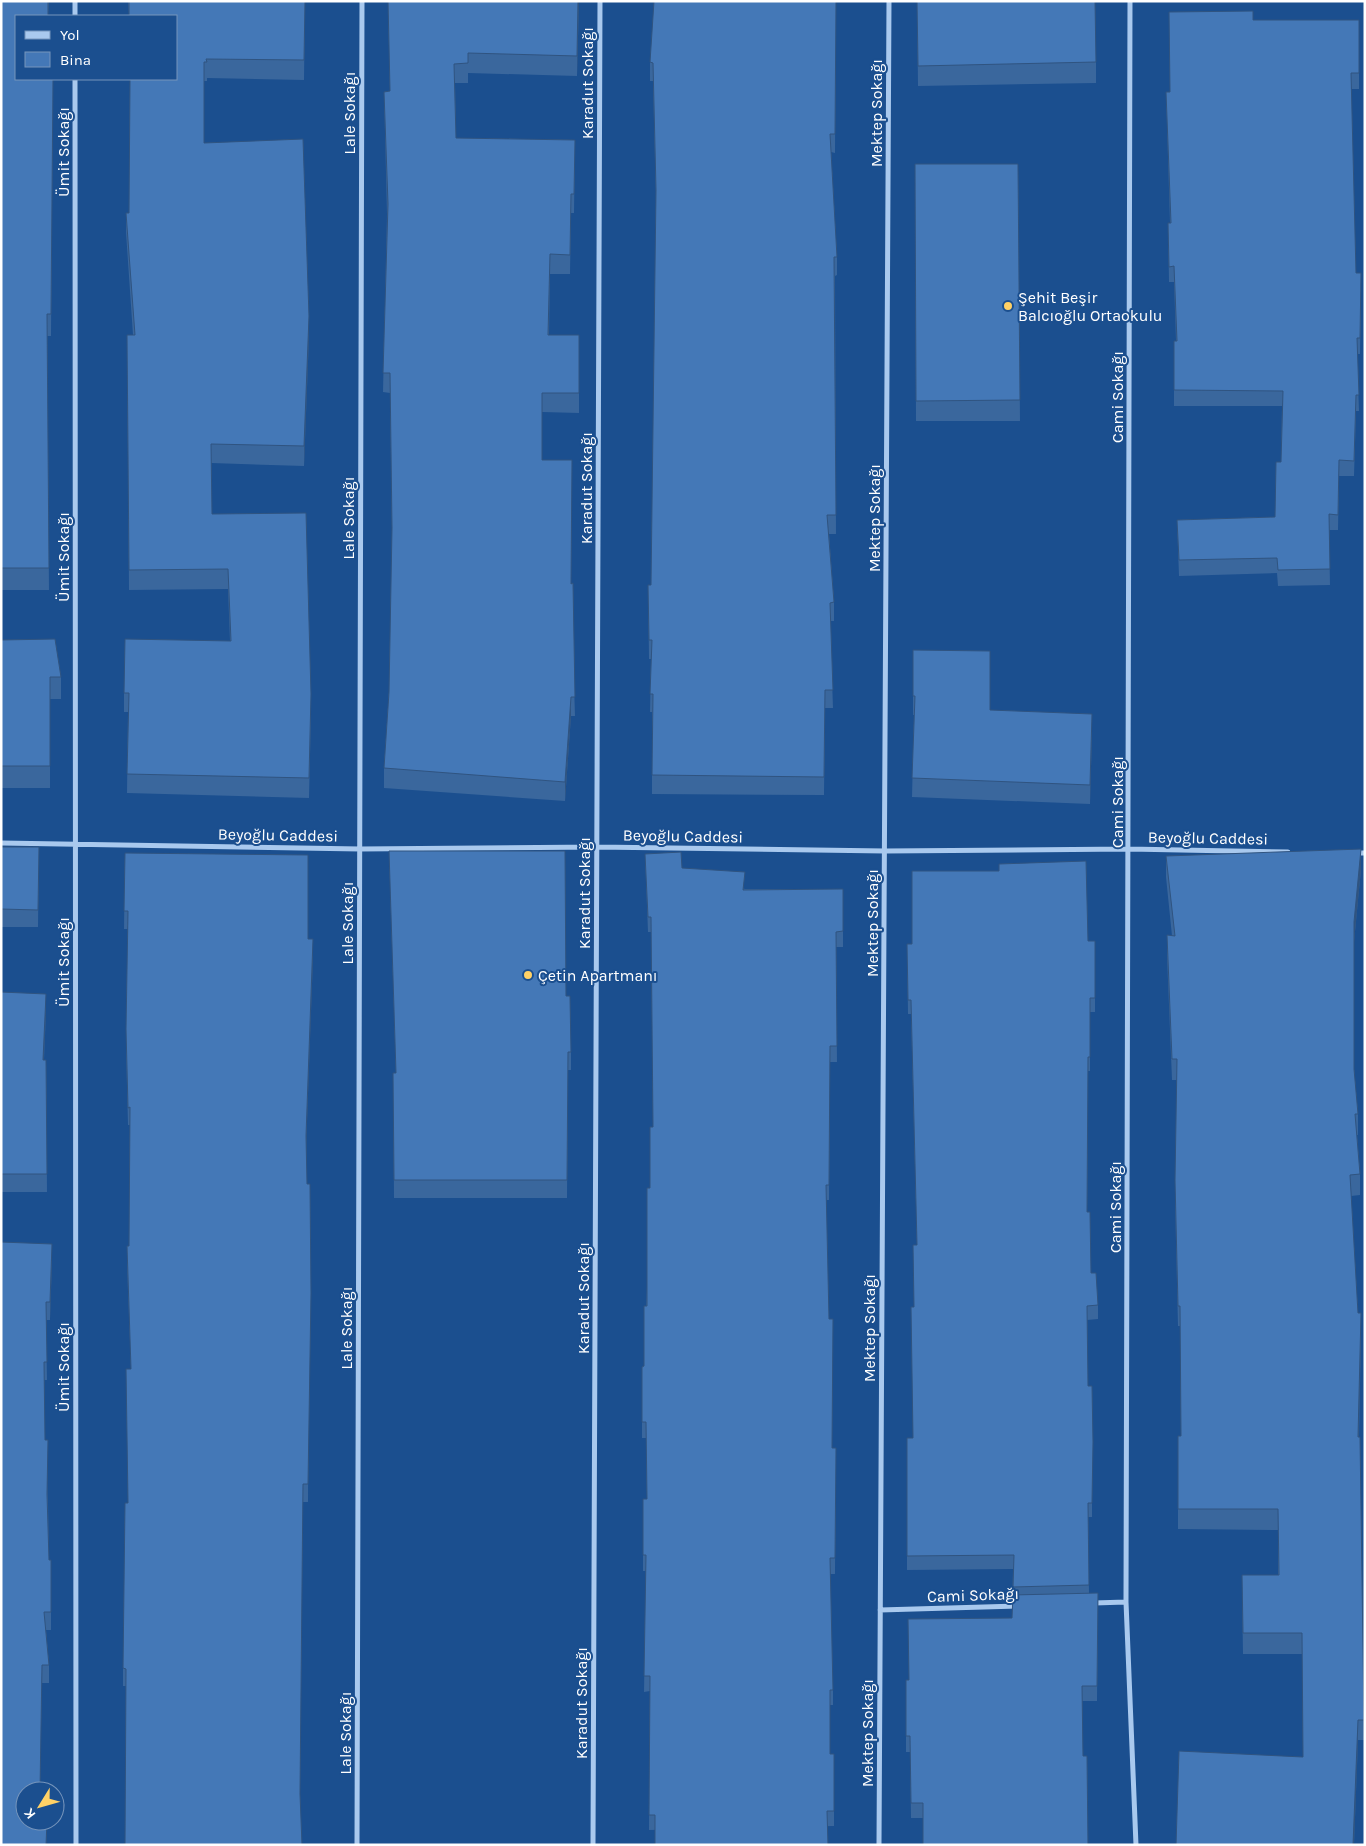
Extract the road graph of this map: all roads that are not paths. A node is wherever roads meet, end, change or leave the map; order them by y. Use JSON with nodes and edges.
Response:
{"nodes":[{"id":1,"x":75,"y":1,"type":"edge"},
{"id":2,"x":362,"y":1,"type":"edge"},
{"id":3,"x":600,"y":1,"type":"edge"},
{"id":4,"x":889,"y":1,"type":"edge"},
{"id":5,"x":1130,"y":1,"type":"edge"},
{"id":6,"x":75,"y":15,"type":"edge"},
{"id":7,"x":75,"y":80,"type":"edge"},
{"id":8,"x":1,"y":843,"type":"edge"},
{"id":9,"x":76,"y":843,"type":"junction"},
{"id":10,"x":597,"y":847,"type":"junction"},
{"id":11,"x":360,"y":849,"type":"junction"},
{"id":12,"x":1129,"y":849,"type":"junction"},
{"id":13,"x":884,"y":851,"type":"junction"},
{"id":14,"x":1296,"y":852,"type":"edge"},
{"id":15,"x":1345,"y":853,"type":"edge"},
{"id":16,"x":1365,"y":853,"type":"edge"},
{"id":17,"x":1126,"y":1602,"type":"junction"},
{"id":18,"x":1088,"y":1604,"type":"edge"},
{"id":19,"x":1022,"y":1606,"type":"edge"},
{"id":20,"x":880,"y":1610,"type":"junction"},
{"id":21,"x":76,"y":1845,"type":"edge"},
{"id":22,"x":357,"y":1845,"type":"edge"},
{"id":23,"x":593,"y":1845,"type":"edge"},
{"id":24,"x":879,"y":1845,"type":"edge"},
{"id":25,"x":1136,"y":1845,"type":"edge"}],
"edges":[{"from":1,"to":6,"type":"street"},
{"from":2,"to":11,"type":"street","name":"Lale Sokağı"},
{"from":3,"to":10,"type":"street","name":"Karadut Sokağı"},
{"from":4,"to":13,"type":"street","name":"Mektep Sokağı"},
{"from":5,"to":12,"type":"street","name":"Cami Sokağı"},
{"from":7,"to":9,"type":"street","name":"Ümit Sokağı"},
{"from":8,"to":9,"type":"street","name":"Beyoğlu Caddesi"},
{"from":9,"to":11,"type":"street","name":"Beyoğlu Caddesi"},
{"from":9,"to":21,"type":"street","name":"Ümit Sokağı"},
{"from":10,"to":11,"type":"street","name":"Beyoğlu Caddesi"},
{"from":10,"to":13,"type":"street","name":"Beyoğlu Caddesi"},
{"from":10,"to":23,"type":"street","name":"Karadut Sokağı"},
{"from":11,"to":22,"type":"street","name":"Lale Sokağı"},
{"from":12,"to":13,"type":"street","name":"Beyoğlu Caddesi"},
{"from":12,"to":14,"type":"street","name":"Beyoğlu Caddesi"},
{"from":12,"to":17,"type":"street","name":"Cami Sokağı"},
{"from":13,"to":20,"type":"street","name":"Mektep Sokağı"},
{"from":15,"to":16,"type":"street"},
{"from":17,"to":18,"type":"street"},
{"from":17,"to":25,"type":"street","name":"Cami Sokağı"},
{"from":19,"to":20,"type":"street","name":"Cami Sokağı"},
{"from":20,"to":24,"type":"street","name":"Mektep Sokağı"}]}
